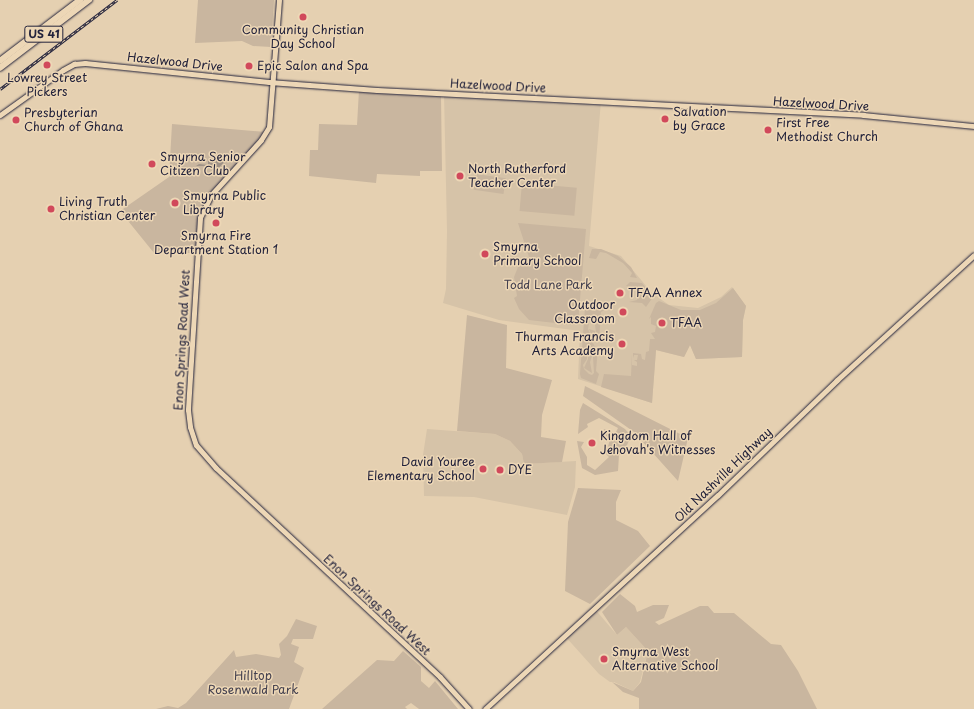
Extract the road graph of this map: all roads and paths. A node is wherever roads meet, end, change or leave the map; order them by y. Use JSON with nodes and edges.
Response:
{"nodes":[{"id":1,"x":80,"y":0,"type":"edge"},
{"id":2,"x":89,"y":0,"type":"edge"},
{"id":3,"x":280,"y":0,"type":"edge"},
{"id":4,"x":0,"y":62,"type":"edge"},
{"id":5,"x":0,"y":68,"type":"edge"},
{"id":6,"x":274,"y":82,"type":"junction"},
{"id":7,"x":0,"y":114,"type":"edge"},
{"id":8,"x":974,"y":126,"type":"edge"},
{"id":9,"x":974,"y":255,"type":"edge"},
{"id":10,"x":469,"y":709,"type":"edge"},
{"id":11,"x":484,"y":709,"type":"edge"}],
"edges":[{"from":1,"to":4,"type":"main road","number":"US 41"},
{"from":2,"to":5,"type":"main road","number":"US 41"},
{"from":3,"to":6,"type":"street","name":"Enon Springs Road West"},
{"from":6,"to":7,"type":"street","name":"Hazelwood Drive"},
{"from":6,"to":8,"type":"street","name":"Hazelwood Drive"},
{"from":6,"to":10,"type":"street","name":"Enon Springs Road West"},
{"from":9,"to":11,"type":"street","name":"Old Nashville Highway"}]}
